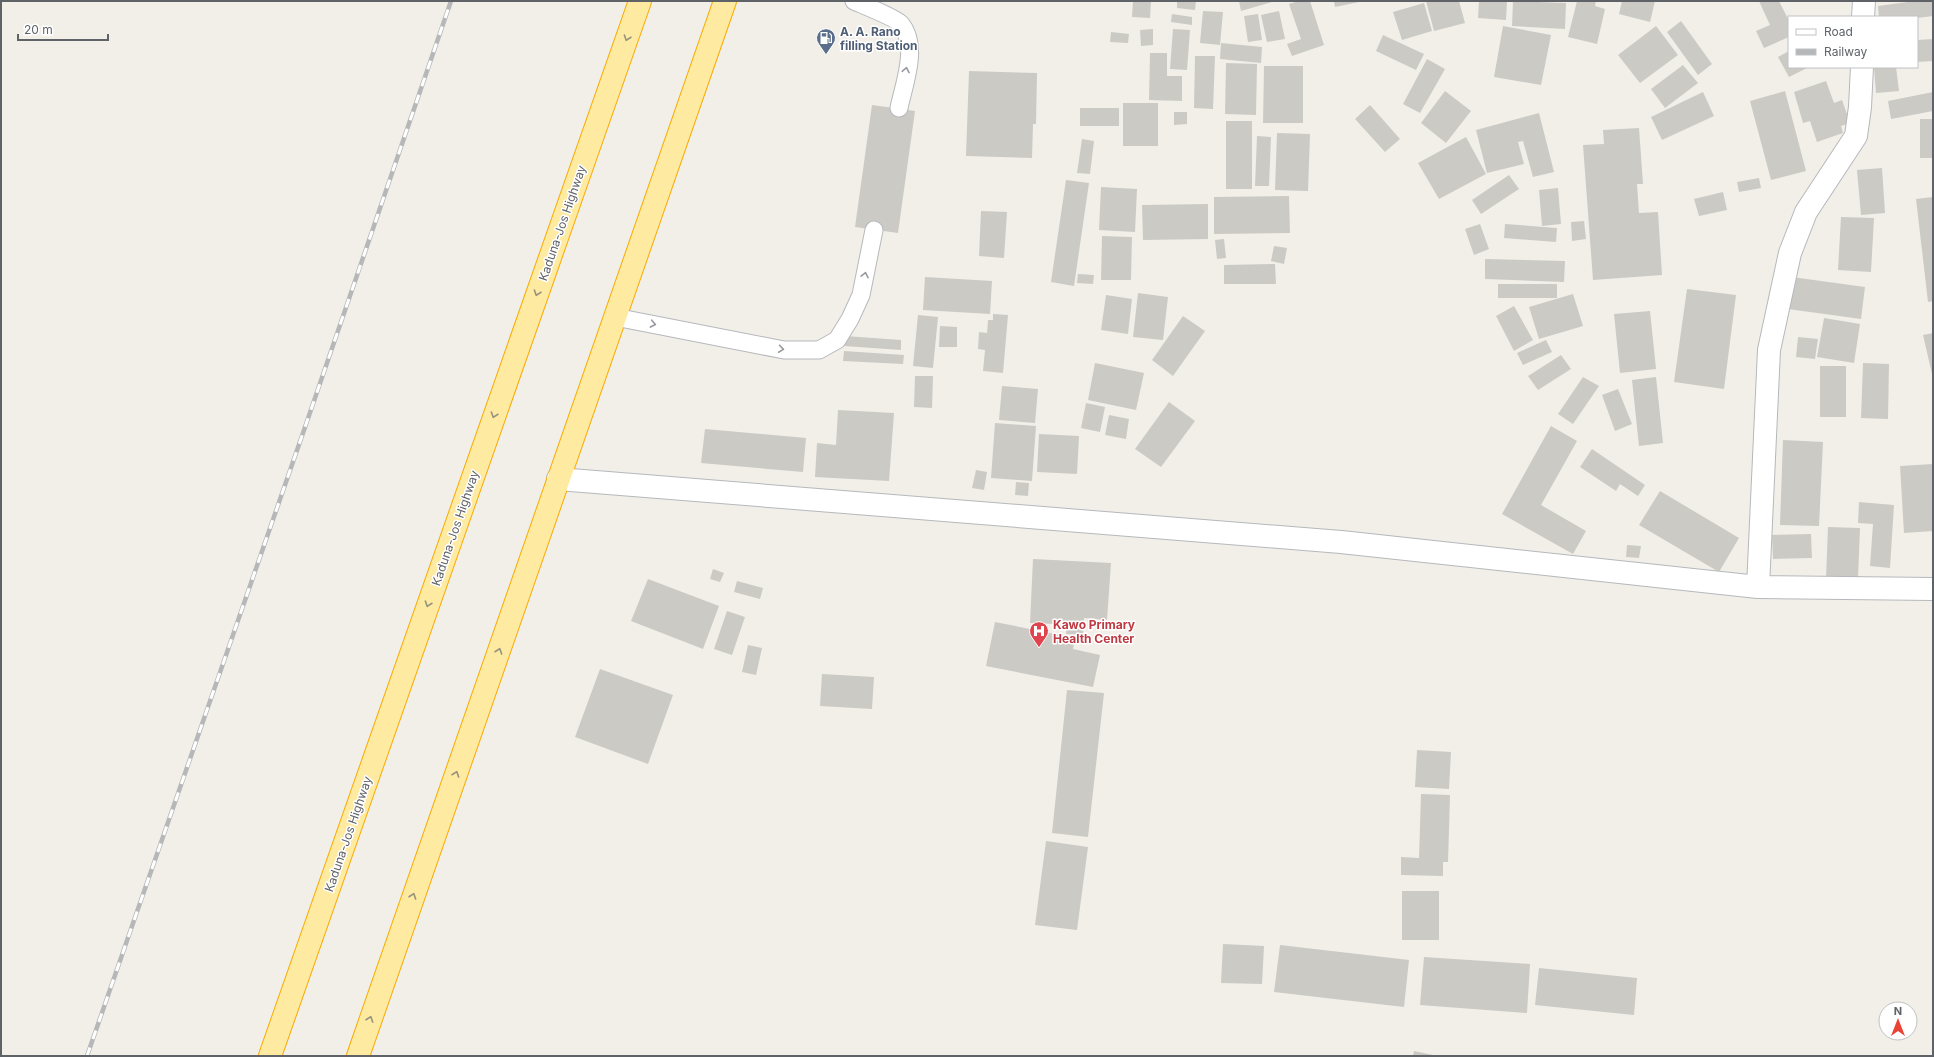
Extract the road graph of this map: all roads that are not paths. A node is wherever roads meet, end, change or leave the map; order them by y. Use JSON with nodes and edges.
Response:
{"nodes":[{"id":1,"x":640,"y":1,"type":"edge"},
{"id":2,"x":725,"y":1,"type":"edge"},
{"id":3,"x":854,"y":1,"type":"edge"},
{"id":4,"x":1864,"y":1,"type":"edge"},
{"id":5,"x":1863,"y":16,"type":"edge"},
{"id":6,"x":1862,"y":68,"type":"edge"},
{"id":7,"x":899,"y":108,"type":"dead end"},
{"id":8,"x":874,"y":230,"type":"dead end"},
{"id":9,"x":615,"y":317,"type":"junction"},
{"id":10,"x":558,"y":479,"type":"junction"},
{"id":11,"x":1758,"y":588,"type":"junction"},
{"id":12,"x":1933,"y":589,"type":"edge"},
{"id":13,"x":270,"y":1056,"type":"edge"},
{"id":14,"x":358,"y":1056,"type":"edge"}],
"edges":[{"from":1,"to":13,"type":"highway","name":"Kaduna-Jos Highway","one_way":true},
{"from":2,"to":9,"type":"highway"},
{"from":7,"to":3,"type":"lane","one_way":true},
{"from":4,"to":5,"type":"street"},
{"from":6,"to":11,"type":"street"},
{"from":9,"to":8,"type":"lane","one_way":true},
{"from":9,"to":10,"type":"highway"},
{"from":10,"to":11,"type":"street"},
{"from":14,"to":10,"type":"highway","one_way":true},
{"from":11,"to":12,"type":"street"}]}
